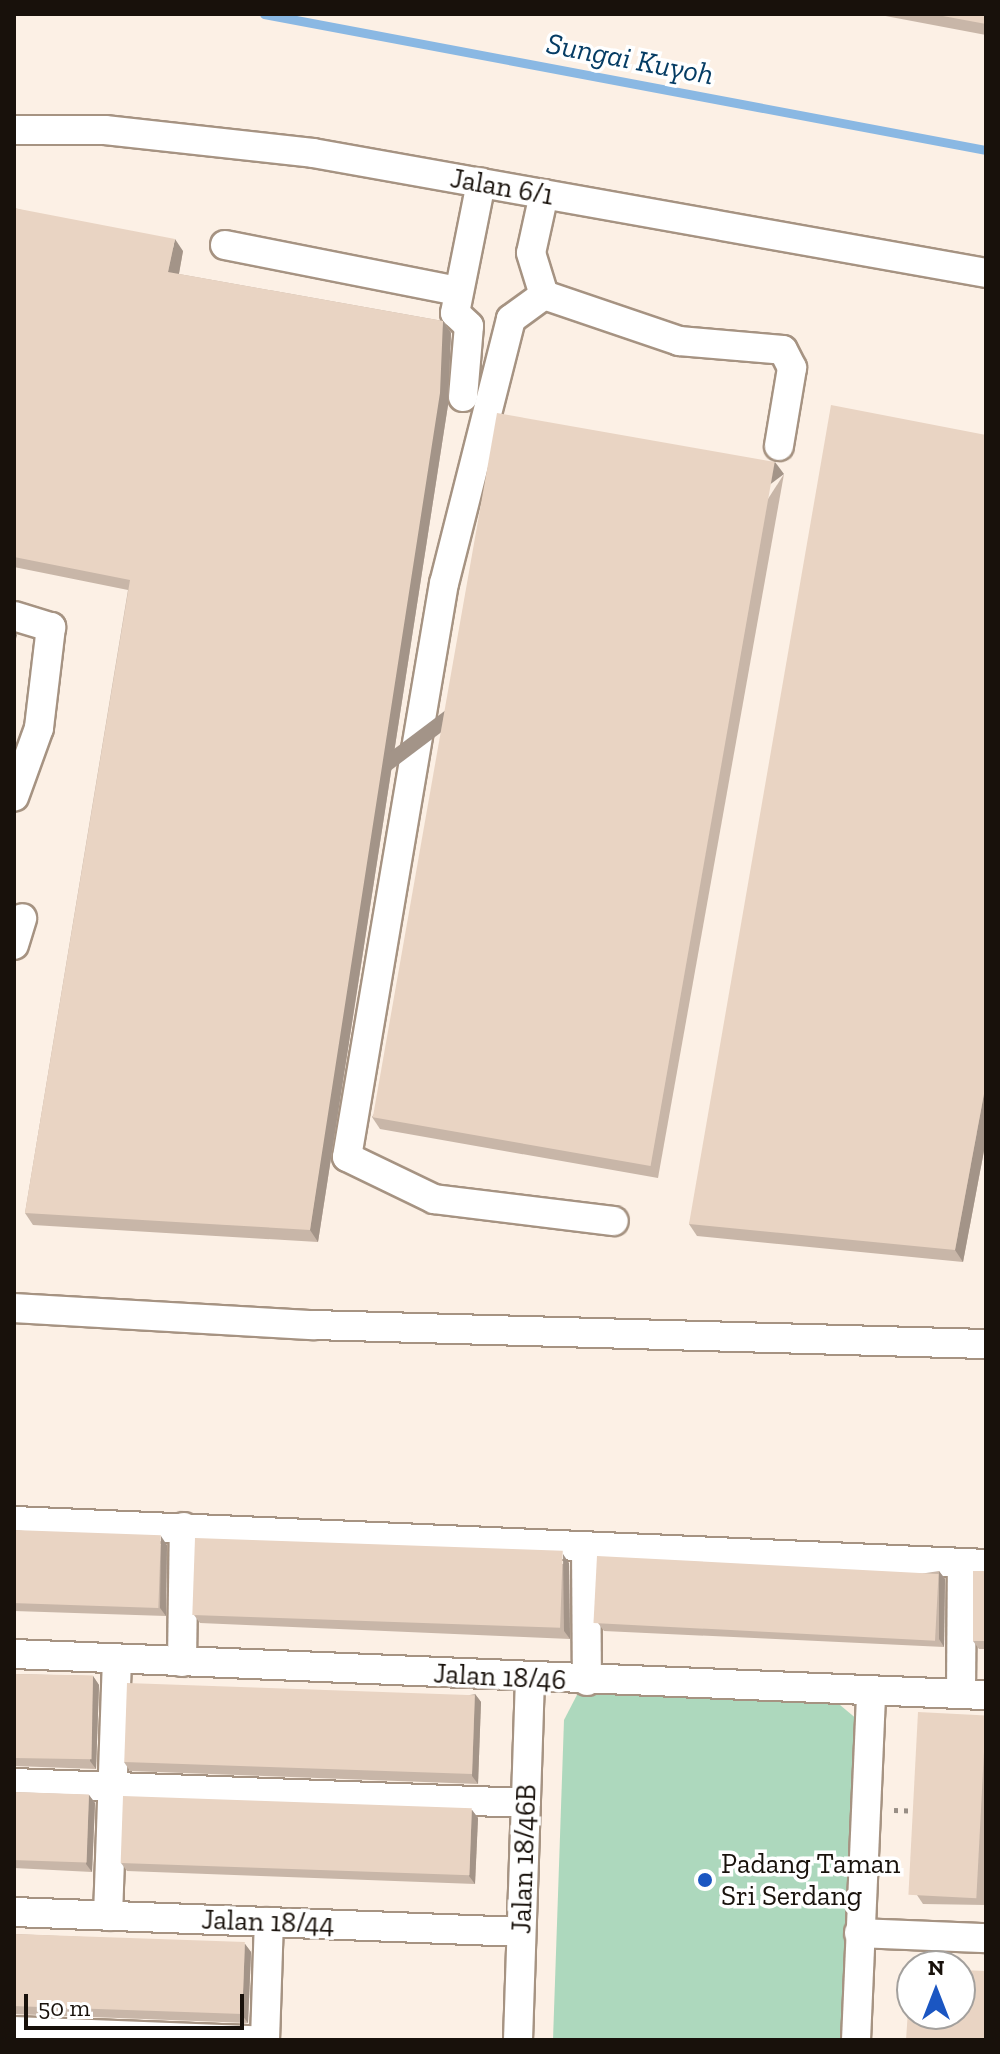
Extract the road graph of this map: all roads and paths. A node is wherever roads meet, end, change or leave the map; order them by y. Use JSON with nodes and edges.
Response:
{"nodes":[{"id":1,"x":14,"y":130,"type":"edge"},
{"id":2,"x":481,"y":183,"type":"junction"},
{"id":3,"x":544,"y":194,"type":"junction"},
{"id":4,"x":225,"y":245,"type":"dead end"},
{"id":5,"x":986,"y":273,"type":"edge"},
{"id":6,"x":457,"y":291,"type":"junction"},
{"id":7,"x":544,"y":295,"type":"junction"},
{"id":8,"x":463,"y":397,"type":"dead end"},
{"id":9,"x":779,"y":446,"type":"dead end"},
{"id":10,"x":14,"y":616,"type":"edge"},
{"id":11,"x":14,"y":797,"type":"edge"},
{"id":12,"x":22,"y":918,"type":"dead end"},
{"id":13,"x":14,"y":945,"type":"edge"},
{"id":14,"x":614,"y":1221,"type":"dead end"},
{"id":15,"x":14,"y":1308,"type":"edge"},
{"id":16,"x":986,"y":1344,"type":"edge"},
{"id":17,"x":14,"y":1521,"type":"edge"},
{"id":18,"x":184,"y":1527,"type":"junction"},
{"id":19,"x":586,"y":1547,"type":"junction"},
{"id":20,"x":974,"y":1563,"type":"edge"},
{"id":21,"x":14,"y":1654,"type":"edge"},
{"id":22,"x":117,"y":1659,"type":"junction"},
{"id":23,"x":182,"y":1662,"type":"junction"},
{"id":24,"x":530,"y":1678,"type":"junction"},
{"id":25,"x":587,"y":1681,"type":"junction"},
{"id":26,"x":871,"y":1694,"type":"junction"},
{"id":27,"x":973,"y":1695,"type":"edge"},
{"id":28,"x":14,"y":1783,"type":"edge"},
{"id":29,"x":112,"y":1785,"type":"junction"},
{"id":30,"x":526,"y":1803,"type":"junction"},
{"id":31,"x":865,"y":1809,"type":"junction"},
{"id":32,"x":940,"y":1811,"type":"edge"},
{"id":33,"x":14,"y":1912,"type":"edge"},
{"id":34,"x":108,"y":1916,"type":"junction"},
{"id":35,"x":269,"y":1922,"type":"junction"},
{"id":36,"x":521,"y":1932,"type":"junction"},
{"id":37,"x":859,"y":1933,"type":"junction"},
{"id":38,"x":986,"y":1938,"type":"edge"},
{"id":39,"x":14,"y":2031,"type":"edge"},
{"id":40,"x":253,"y":2040,"type":"edge"},
{"id":41,"x":265,"y":2040,"type":"edge"},
{"id":42,"x":518,"y":2040,"type":"edge"},
{"id":43,"x":856,"y":2040,"type":"edge"}],
"edges":[{"from":1,"to":2,"type":"street","name":"Jalan 6/1"},
{"from":2,"to":3,"type":"street","name":"Jalan 6/1"},
{"from":2,"to":6,"type":"street"},
{"from":3,"to":5,"type":"street","name":"Jalan 6/1"},
{"from":3,"to":7,"type":"street"},
{"from":4,"to":6,"type":"street"},
{"from":6,"to":8,"type":"street"},
{"from":7,"to":9,"type":"street"},
{"from":7,"to":14,"type":"street"},
{"from":10,"to":11,"type":"street"},
{"from":12,"to":13,"type":"street"},
{"from":15,"to":16,"type":"street"},
{"from":17,"to":18,"type":"street"},
{"from":18,"to":19,"type":"street"},
{"from":18,"to":23,"type":"street"},
{"from":19,"to":20,"type":"street"},
{"from":19,"to":25,"type":"street"},
{"from":20,"to":27,"type":"street"},
{"from":21,"to":22,"type":"street","name":"Jalan 18/46"},
{"from":22,"to":23,"type":"street","name":"Jalan 18/46"},
{"from":22,"to":29,"type":"street"},
{"from":23,"to":24,"type":"street","name":"Jalan 18/46"},
{"from":24,"to":25,"type":"street","name":"Jalan 18/46"},
{"from":24,"to":30,"type":"street","name":"Jalan 18/46B"},
{"from":25,"to":26,"type":"street","name":"Jalan 18/46"},
{"from":26,"to":27,"type":"street","name":"Jalan 18/46"},
{"from":26,"to":31,"type":"street"},
{"from":28,"to":29,"type":"street"},
{"from":29,"to":30,"type":"street"},
{"from":29,"to":34,"type":"street"},
{"from":30,"to":36,"type":"street","name":"Jalan 18/46B"},
{"from":31,"to":32,"type":"path"},
{"from":31,"to":37,"type":"street"},
{"from":33,"to":34,"type":"street","name":"Jalan 18/44"},
{"from":34,"to":35,"type":"street","name":"Jalan 18/44"},
{"from":35,"to":36,"type":"street","name":"Jalan 18/44"},
{"from":35,"to":41,"type":"street"},
{"from":36,"to":42,"type":"street","name":"Jalan 18/46B"},
{"from":37,"to":38,"type":"street"},
{"from":37,"to":43,"type":"street"},
{"from":39,"to":40,"type":"street"}]}
